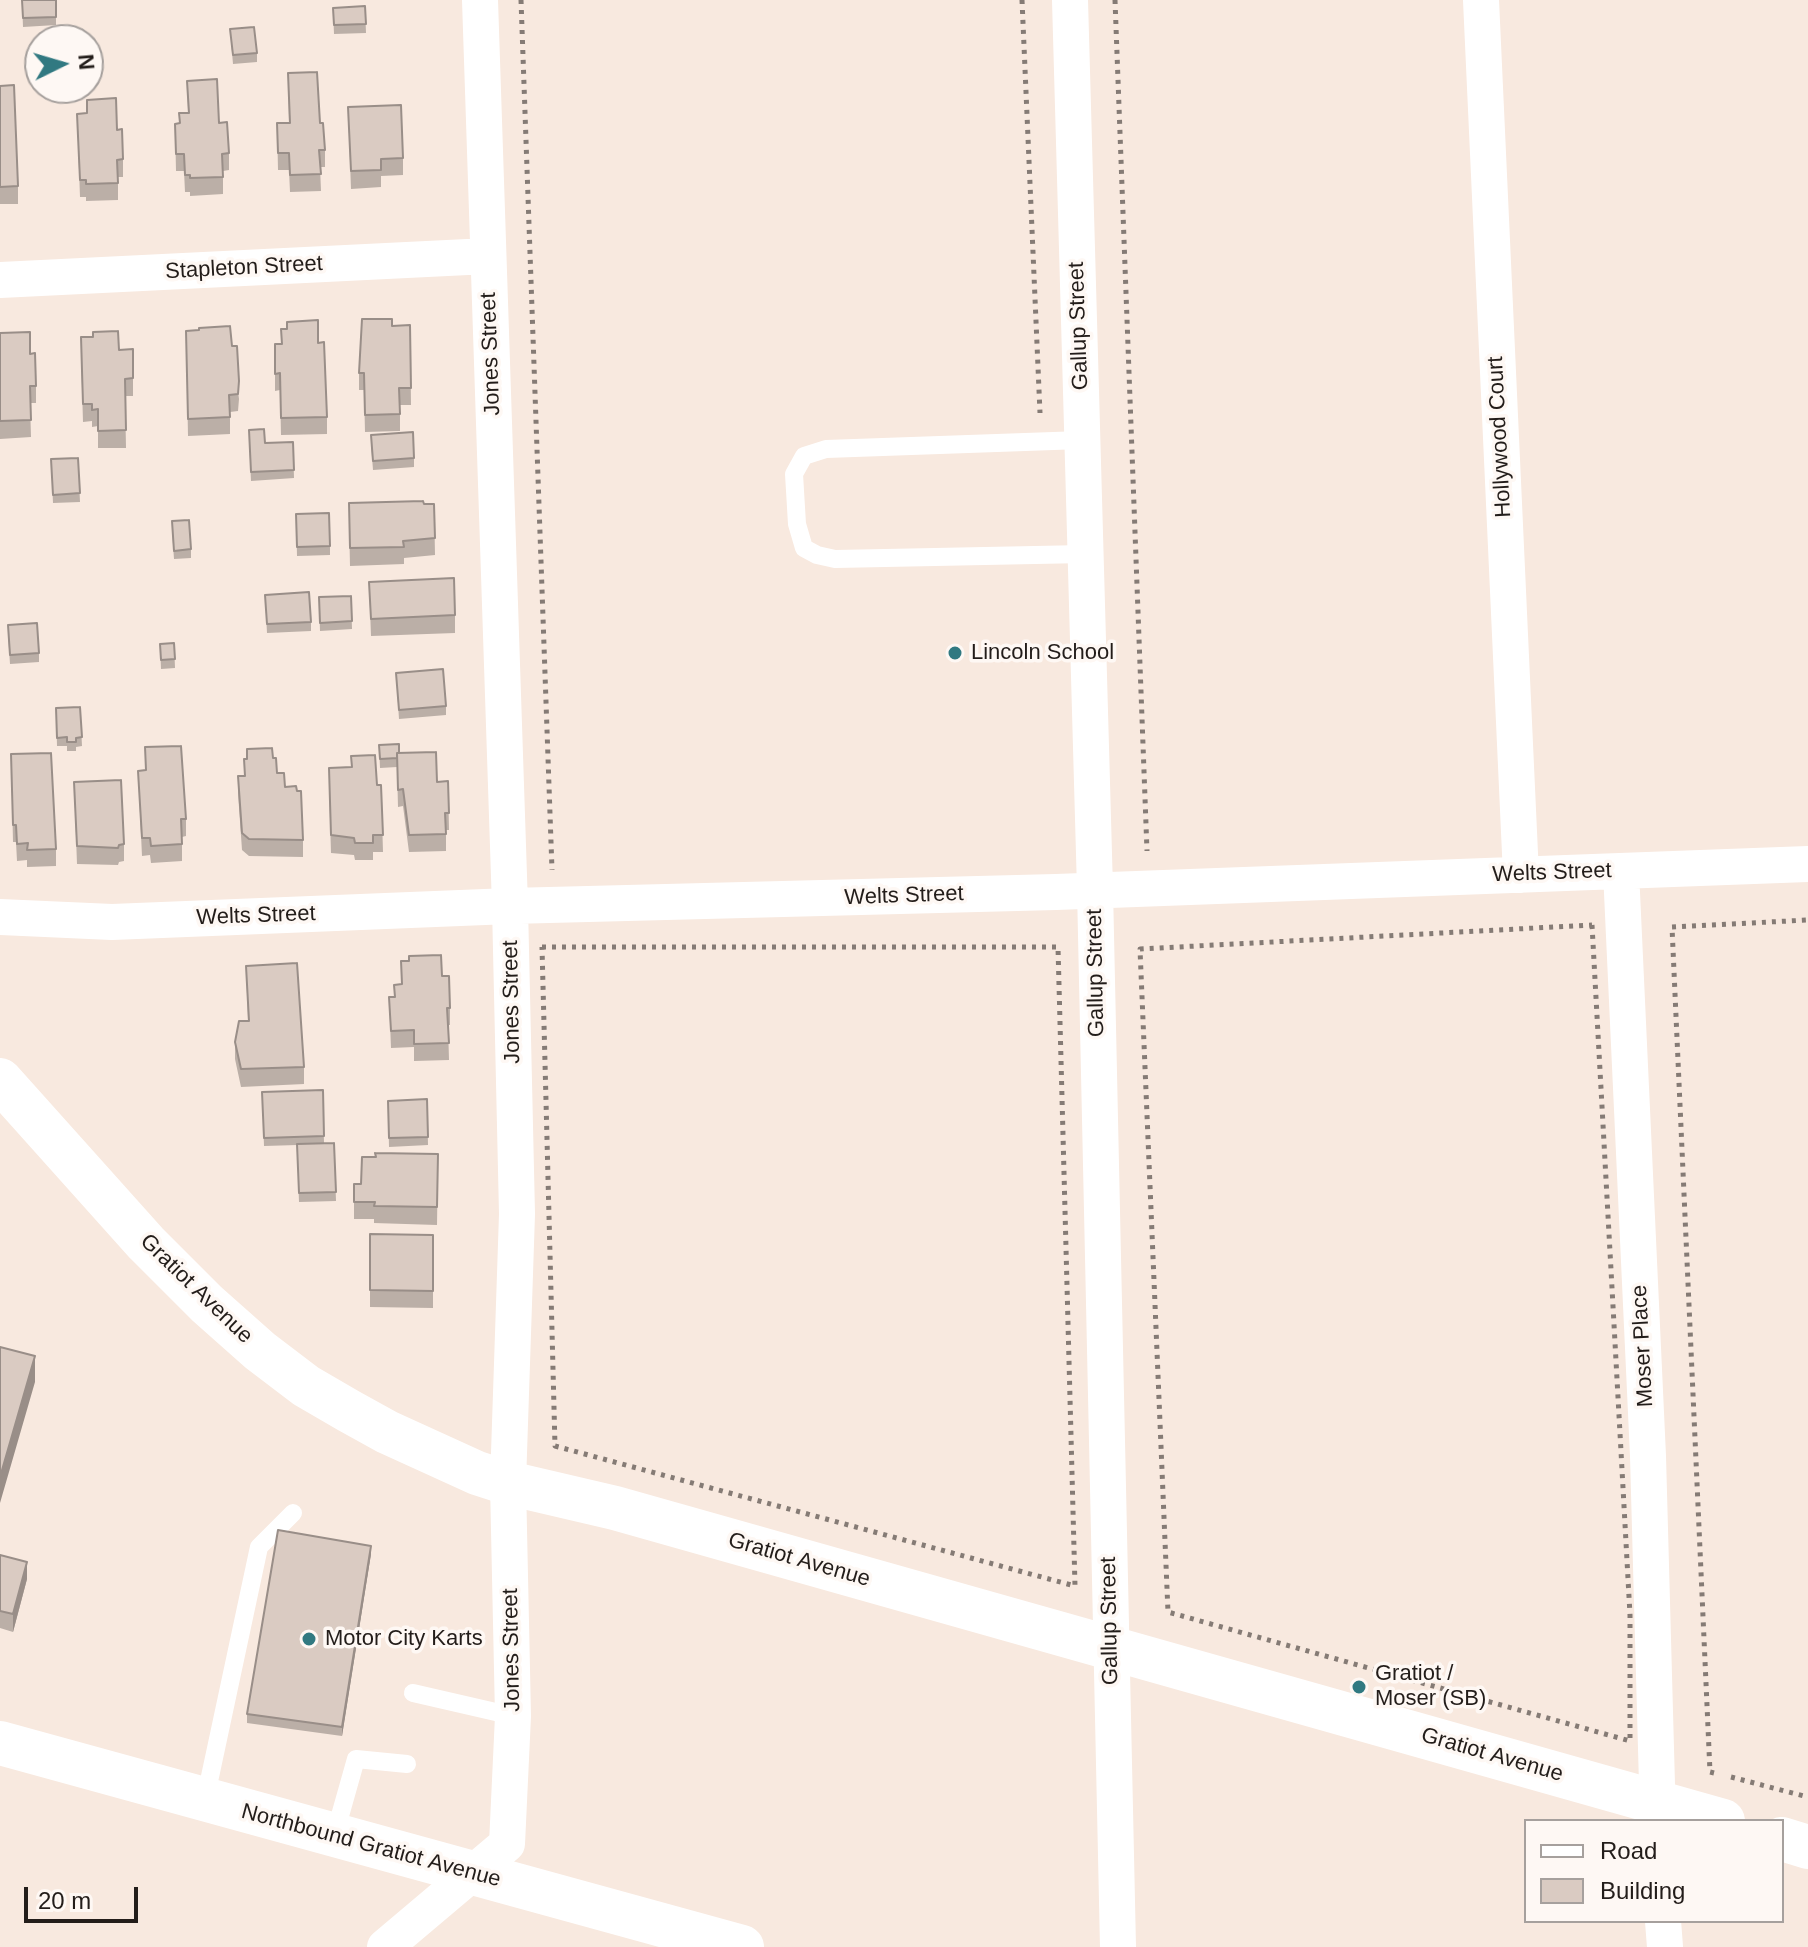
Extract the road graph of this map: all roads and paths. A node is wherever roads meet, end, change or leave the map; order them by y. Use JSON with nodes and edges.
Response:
{"nodes":[{"id":1,"x":480,"y":0,"type":"edge"},
{"id":2,"x":521,"y":0,"type":"edge"},
{"id":3,"x":1070,"y":0,"type":"edge"},
{"id":4,"x":1115,"y":0,"type":"edge"},
{"id":5,"x":1481,"y":0,"type":"edge"},
{"id":6,"x":488,"y":256,"type":"junction"},
{"id":7,"x":0,"y":280,"type":"edge"},
{"id":8,"x":1082,"y":440,"type":"junction"},
{"id":9,"x":1085,"y":554,"type":"junction"},
{"id":10,"x":1148,"y":855,"type":"dead end"},
{"id":11,"x":1808,"y":864,"type":"edge"},
{"id":12,"x":1621,"y":871,"type":"junction"},
{"id":13,"x":1521,"y":875,"type":"junction"},
{"id":14,"x":552,"y":878,"type":"dead end"},
{"id":15,"x":1095,"y":889,"type":"junction"},
{"id":16,"x":510,"y":906,"type":"junction"},
{"id":17,"x":0,"y":917,"type":"edge"},
{"id":18,"x":1808,"y":920,"type":"edge"},
{"id":19,"x":1592,"y":925,"type":"joint"},
{"id":20,"x":1058,"y":947,"type":"joint"},
{"id":21,"x":0,"y":1080,"type":"edge"},
{"id":22,"x":508,"y":1483,"type":"junction"},
{"id":23,"x":293,"y":1513,"type":"dead end"},
{"id":24,"x":1110,"y":1648,"type":"junction"},
{"id":25,"x":413,"y":1693,"type":"dead end"},
{"id":26,"x":513,"y":1716,"type":"junction"},
{"id":27,"x":0,"y":1743,"type":"edge"},
{"id":28,"x":407,"y":1764,"type":"dead end"},
{"id":29,"x":1808,"y":1797,"type":"edge"},
{"id":30,"x":205,"y":1800,"type":"junction"},
{"id":31,"x":1657,"y":1811,"type":"edge"},
{"id":32,"x":1710,"y":1819,"type":"edge"},
{"id":33,"x":334,"y":1837,"type":"junction"},
{"id":34,"x":1784,"y":1840,"type":"edge"},
{"id":35,"x":1808,"y":1847,"type":"edge"},
{"id":36,"x":473,"y":1874,"type":"junction"},
{"id":37,"x":1663,"y":1923,"type":"edge"},
{"id":38,"x":698,"y":1941,"type":"edge"},
{"id":39,"x":385,"y":1947,"type":"edge"},
{"id":40,"x":742,"y":1947,"type":"edge"},
{"id":41,"x":1118,"y":1947,"type":"edge"},
{"id":42,"x":1665,"y":1947,"type":"edge"}],
"edges":[{"from":1,"to":6,"type":"street","name":"Jones Street"},
{"from":2,"to":14,"type":"path"},
{"from":3,"to":8,"type":"street","name":"Gallup Street"},
{"from":4,"to":10,"type":"path"},
{"from":5,"to":13,"type":"street","name":"Hollywood Court"},
{"from":6,"to":7,"type":"street","name":"Stapleton Street"},
{"from":6,"to":16,"type":"street","name":"Jones Street"},
{"from":8,"to":9,"type":"street","name":"Gallup Street"},
{"from":8,"to":9,"type":"lane"},
{"from":9,"to":15,"type":"street","name":"Gallup Street"},
{"from":11,"to":12,"type":"street","name":"Welts Street"},
{"from":12,"to":13,"type":"street","name":"Welts Street"},
{"from":12,"to":31,"type":"street","name":"Moser Place"},
{"from":13,"to":15,"type":"street","name":"Welts Street"},
{"from":15,"to":16,"type":"street","name":"Welts Street"},
{"from":15,"to":24,"type":"street","name":"Gallup Street"},
{"from":16,"to":17,"type":"street","name":"Welts Street"},
{"from":16,"to":22,"type":"street","name":"Jones Street"},
{"from":18,"to":29,"type":"path"},
{"from":19,"to":19,"type":"path"},
{"from":20,"to":20,"type":"path"},
{"from":21,"to":22,"type":"main road","name":"Gratiot Avenue"},
{"from":22,"to":24,"type":"main road","name":"Gratiot Avenue"},
{"from":22,"to":26,"type":"street","name":"Jones Street"},
{"from":23,"to":30,"type":"lane"},
{"from":24,"to":31,"type":"main road","name":"Gratiot Avenue"},
{"from":24,"to":41,"type":"street","name":"Gallup Street"},
{"from":25,"to":26,"type":"lane"},
{"from":26,"to":36,"type":"street","name":"Jones Street"},
{"from":27,"to":30,"type":"main road","name":"Northbound Gratiot Avenue"},
{"from":28,"to":33,"type":"lane"},
{"from":30,"to":33,"type":"main road","name":"Northbound Gratiot Avenue"},
{"from":31,"to":32,"type":"main road","name":"Gratiot Avenue"},
{"from":33,"to":36,"type":"main road","name":"Northbound Gratiot Avenue"},
{"from":34,"to":35,"type":"main road"},
{"from":36,"to":38,"type":"main road","name":"Northbound Gratiot Avenue"},
{"from":36,"to":39,"type":"street","name":"Jones Street"},
{"from":37,"to":42,"type":"street"},
{"from":38,"to":40,"type":"main road","name":"Northbound Gratiot Avenue"}]}
